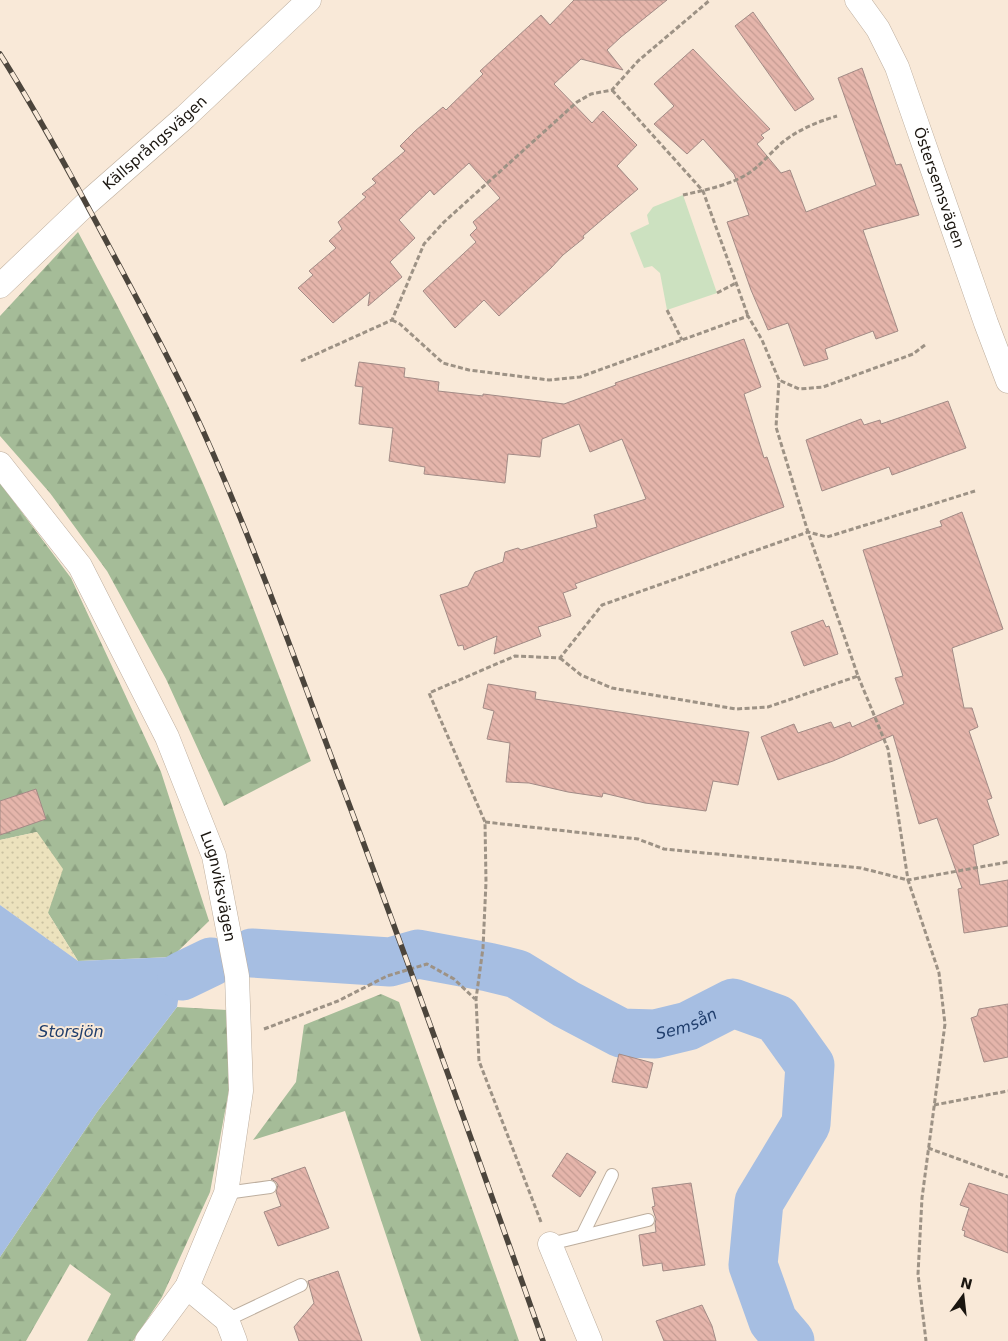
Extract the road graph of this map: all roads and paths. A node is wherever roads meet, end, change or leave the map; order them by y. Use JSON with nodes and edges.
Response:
{"nodes":[{"id":1,"x":309,"y":0,"type":"edge"},
{"id":2,"x":710,"y":0,"type":"edge"},
{"id":3,"x":857,"y":0,"type":"edge"},
{"id":4,"x":612,"y":90,"type":"junction"},
{"id":5,"x":836,"y":116,"type":"dead end"},
{"id":6,"x":703,"y":191,"type":"junction"},
{"id":7,"x":683,"y":195,"type":"dead end"},
{"id":8,"x":736,"y":283,"type":"junction"},
{"id":9,"x":0,"y":286,"type":"edge"},
{"id":10,"x":717,"y":293,"type":"dead end"},
{"id":11,"x":668,"y":310,"type":"dead end"},
{"id":12,"x":748,"y":316,"type":"junction"},
{"id":13,"x":392,"y":320,"type":"junction"},
{"id":14,"x":682,"y":340,"type":"junction"},
{"id":15,"x":925,"y":345,"type":"dead end"},
{"id":16,"x":302,"y":361,"type":"dead end"},
{"id":17,"x":779,"y":380,"type":"junction"},
{"id":18,"x":1008,"y":381,"type":"edge"},
{"id":19,"x":0,"y":464,"type":"edge"},
{"id":20,"x":975,"y":491,"type":"dead end"},
{"id":21,"x":808,"y":532,"type":"junction"},
{"id":22,"x":560,"y":658,"type":"junction"},
{"id":23,"x":858,"y":676,"type":"junction"},
{"id":24,"x":484,"y":822,"type":"junction"},
{"id":25,"x":1008,"y":862,"type":"edge"},
{"id":26,"x":908,"y":880,"type":"junction"},
{"id":27,"x":476,"y":999,"type":"junction"},
{"id":28,"x":239,"y":1039,"type":"junction"},
{"id":29,"x":1008,"y":1091,"type":"edge"},
{"id":30,"x":934,"y":1105,"type":"junction"},
{"id":31,"x":928,"y":1148,"type":"junction"},
{"id":32,"x":612,"y":1175,"type":"dead end"},
{"id":33,"x":1008,"y":1177,"type":"edge"},
{"id":34,"x":270,"y":1187,"type":"dead end"},
{"id":35,"x":226,"y":1194,"type":"junction"},
{"id":36,"x":648,"y":1220,"type":"dead end"},
{"id":37,"x":582,"y":1236,"type":"junction"},
{"id":38,"x":550,"y":1244,"type":"junction"},
{"id":39,"x":301,"y":1285,"type":"dead end"},
{"id":40,"x":186,"y":1287,"type":"junction"},
{"id":41,"x":231,"y":1330,"type":"edge"},
{"id":42,"x":147,"y":1341,"type":"edge"},
{"id":43,"x":590,"y":1341,"type":"edge"},
{"id":44,"x":926,"y":1341,"type":"edge"}],
"edges":[{"from":1,"to":9,"type":"street","name":"Källsprångsvägen"},
{"from":2,"to":4,"type":"path"},
{"from":3,"to":18,"type":"street","name":"Östersemsvägen"},
{"from":4,"to":6,"type":"path"},
{"from":4,"to":13,"type":"path"},
{"from":5,"to":6,"type":"path"},
{"from":6,"to":7,"type":"path"},
{"from":6,"to":8,"type":"path"},
{"from":8,"to":10,"type":"path"},
{"from":8,"to":12,"type":"path"},
{"from":11,"to":14,"type":"path"},
{"from":12,"to":14,"type":"path"},
{"from":12,"to":17,"type":"path"},
{"from":13,"to":14,"type":"path"},
{"from":13,"to":16,"type":"path"},
{"from":15,"to":17,"type":"path"},
{"from":17,"to":21,"type":"path"},
{"from":19,"to":28,"type":"street","name":"Lugnviksvägen"},
{"from":20,"to":21,"type":"path"},
{"from":21,"to":22,"type":"path"},
{"from":21,"to":23,"type":"path"},
{"from":22,"to":23,"type":"path"},
{"from":22,"to":24,"type":"path"},
{"from":23,"to":26,"type":"path"},
{"from":24,"to":26,"type":"path"},
{"from":24,"to":27,"type":"path"},
{"from":25,"to":26,"type":"path"},
{"from":26,"to":30,"type":"path"},
{"from":27,"to":28,"type":"path"},
{"from":27,"to":38,"type":"path"},
{"from":28,"to":35,"type":"street","name":"Lugnviksvägen"},
{"from":29,"to":30,"type":"path"},
{"from":30,"to":31,"type":"path"},
{"from":31,"to":33,"type":"path"},
{"from":31,"to":44,"type":"path"},
{"from":32,"to":37,"type":"lane"},
{"from":34,"to":35,"type":"lane"},
{"from":35,"to":40,"type":"street","name":"Lugnviksvägen"},
{"from":36,"to":37,"type":"lane"},
{"from":37,"to":38,"type":"lane"},
{"from":38,"to":43,"type":"street"},
{"from":39,"to":41,"type":"lane"},
{"from":40,"to":41,"type":"street"},
{"from":40,"to":42,"type":"street","name":"Lugnviksvägen"}]}
